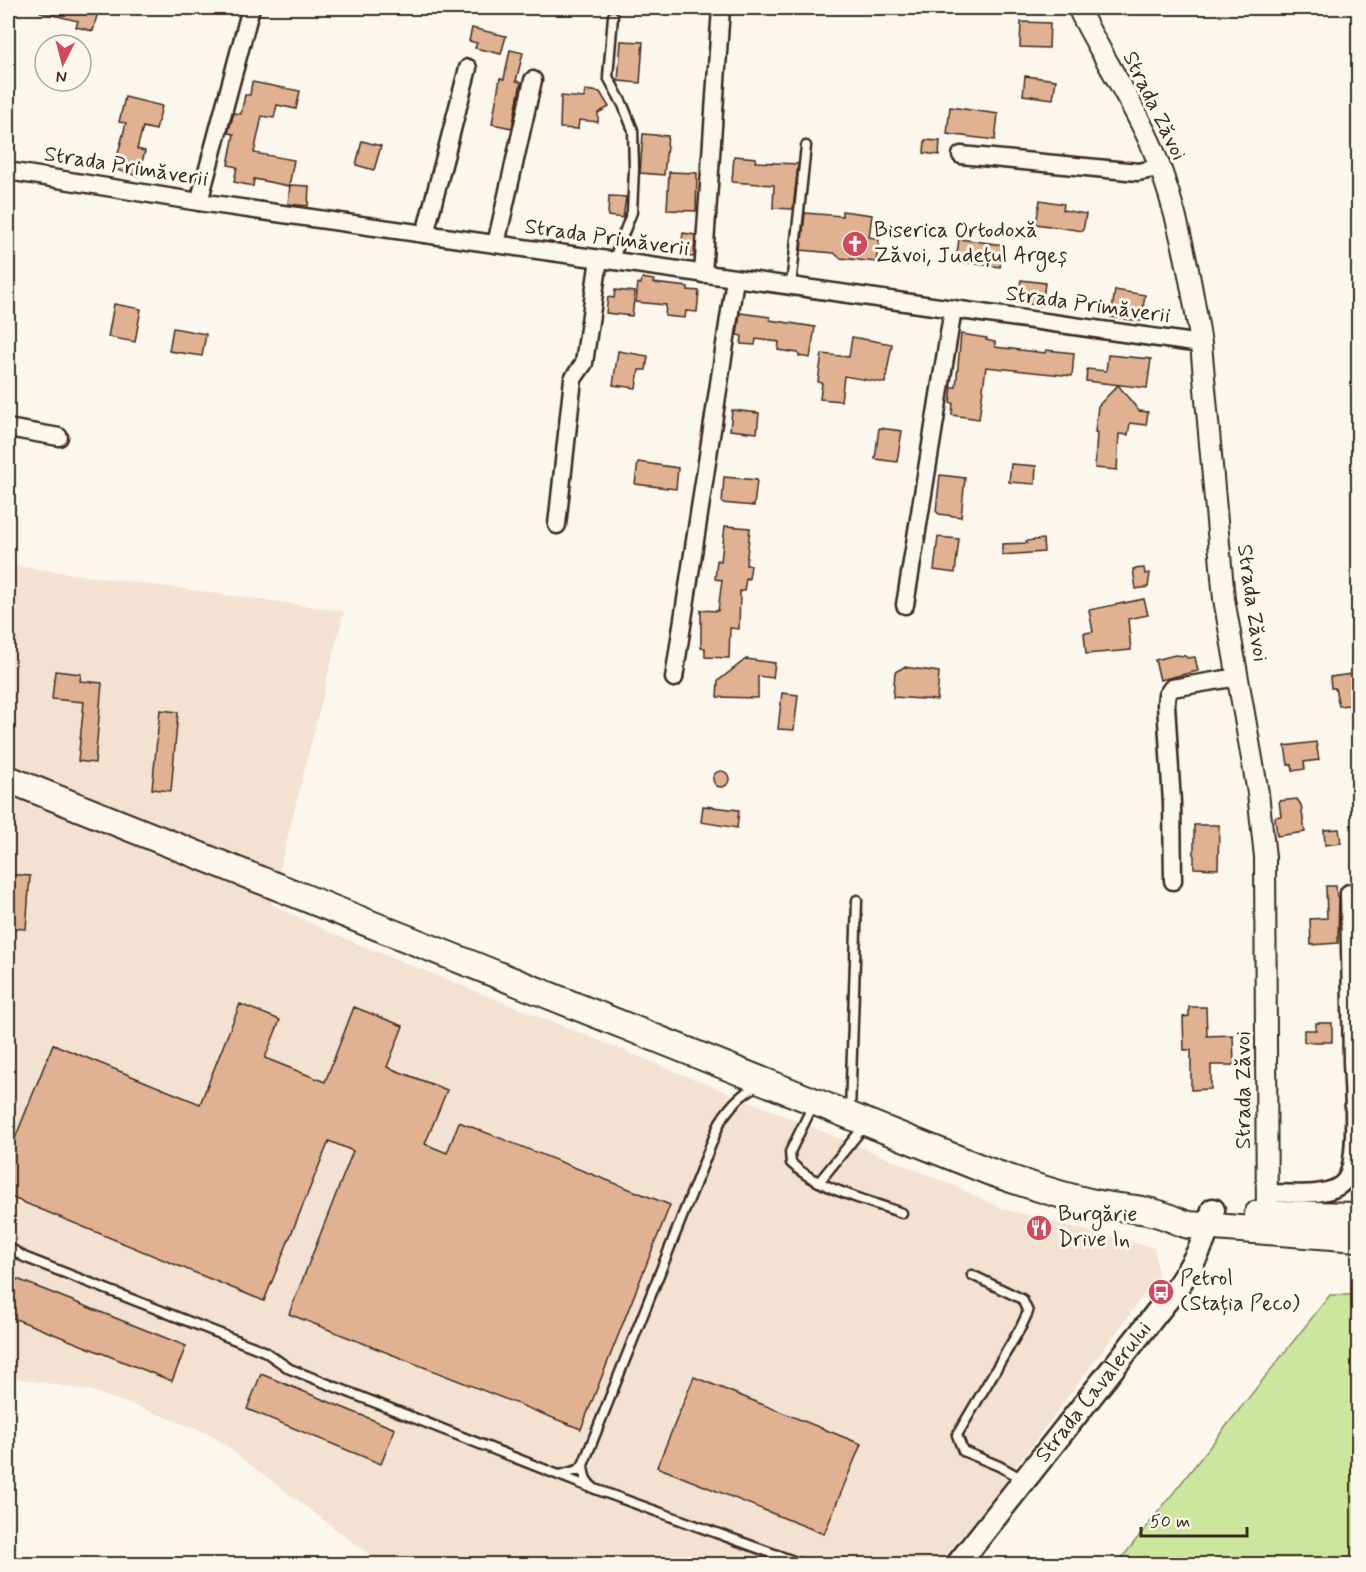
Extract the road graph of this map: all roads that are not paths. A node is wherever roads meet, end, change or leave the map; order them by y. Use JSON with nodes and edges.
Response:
{"nodes":[{"id":1,"x":251,"y":8,"type":"edge"},
{"id":2,"x":721,"y":8,"type":"edge"},
{"id":3,"x":1078,"y":8,"type":"edge"},
{"id":4,"x":613,"y":16,"type":"dead end"},
{"id":5,"x":468,"y":68,"type":"dead end"},
{"id":6,"x":533,"y":80,"type":"dead end"},
{"id":7,"x":806,"y":146,"type":"dead end"},
{"id":8,"x":961,"y":155,"type":"dead end"},
{"id":9,"x":1159,"y":168,"type":"junction"},
{"id":10,"x":8,"y":171,"type":"edge"},
{"id":11,"x":199,"y":202,"type":"junction"},
{"id":12,"x":425,"y":234,"type":"junction"},
{"id":13,"x":496,"y":244,"type":"junction"},
{"id":14,"x":606,"y":260,"type":"junction"},
{"id":15,"x":703,"y":274,"type":"junction"},
{"id":16,"x":735,"y":279,"type":"junction"},
{"id":17,"x":791,"y":286,"type":"junction"},
{"id":18,"x":953,"y":309,"type":"junction"},
{"id":19,"x":1201,"y":344,"type":"junction"},
{"id":20,"x":8,"y":428,"type":"edge"},
{"id":21,"x":59,"y":437,"type":"dead end"},
{"id":22,"x":557,"y":525,"type":"dead end"},
{"id":23,"x":905,"y":605,"type":"dead end"},
{"id":24,"x":1238,"y":677,"type":"junction"},
{"id":25,"x":674,"y":678,"type":"dead end"},
{"id":26,"x":8,"y":779,"type":"edge"},
{"id":27,"x":1173,"y":881,"type":"dead end"},
{"id":28,"x":1349,"y":893,"type":"dead end"},
{"id":29,"x":857,"y":900,"type":"dead end"},
{"id":30,"x":766,"y":1083,"type":"junction"},
{"id":31,"x":814,"y":1102,"type":"junction"},
{"id":32,"x":858,"y":1119,"type":"junction"},
{"id":33,"x":819,"y":1182,"type":"junction"},
{"id":34,"x":1268,"y":1212,"type":"junction"},
{"id":35,"x":902,"y":1213,"type":"dead end"},
{"id":36,"x":1359,"y":1216,"type":"edge"},
{"id":37,"x":1211,"y":1218,"type":"junction"},
{"id":38,"x":1323,"y":1225,"type":"junction"},
{"id":39,"x":1359,"y":1238,"type":"edge"},
{"id":40,"x":8,"y":1247,"type":"edge"},
{"id":41,"x":972,"y":1275,"type":"dead end"},
{"id":42,"x":583,"y":1465,"type":"junction"},
{"id":43,"x":560,"y":1475,"type":"junction"},
{"id":44,"x":1026,"y":1480,"type":"junction"},
{"id":45,"x":595,"y":1489,"type":"junction"},
{"id":46,"x":802,"y":1564,"type":"edge"},
{"id":47,"x":958,"y":1564,"type":"edge"}],
"edges":[{"from":1,"to":11,"type":"street"},
{"from":2,"to":15,"type":"street"},
{"from":3,"to":9,"type":"street","name":"Strada Zăvoi"},
{"from":4,"to":14,"type":"lane"},
{"from":5,"to":12,"type":"street"},
{"from":6,"to":13,"type":"street"},
{"from":7,"to":17,"type":"lane"},
{"from":8,"to":9,"type":"street"},
{"from":9,"to":19,"type":"street","name":"Strada Zăvoi"},
{"from":10,"to":11,"type":"street","name":"Strada Primăverii"},
{"from":11,"to":12,"type":"street","name":"Strada Primăverii"},
{"from":12,"to":13,"type":"street","name":"Strada Primăverii"},
{"from":13,"to":14,"type":"street","name":"Strada Primăverii"},
{"from":14,"to":15,"type":"street","name":"Strada Primăverii"},
{"from":14,"to":22,"type":"street"},
{"from":15,"to":16,"type":"street","name":"Strada Primăverii"},
{"from":16,"to":17,"type":"street","name":"Strada Primăverii"},
{"from":16,"to":25,"type":"street"},
{"from":17,"to":18,"type":"street","name":"Strada Primăverii"},
{"from":18,"to":19,"type":"street","name":"Strada Primăverii"},
{"from":18,"to":23,"type":"street"},
{"from":19,"to":24,"type":"street","name":"Strada Zăvoi"},
{"from":20,"to":21,"type":"street"},
{"from":24,"to":27,"type":"street"},
{"from":24,"to":34,"type":"street","name":"Strada Zăvoi"},
{"from":26,"to":30,"type":"main road"},
{"from":28,"to":34,"type":"street"},
{"from":29,"to":32,"type":"lane"},
{"from":30,"to":31,"type":"main road"},
{"from":30,"to":42,"type":"lane"},
{"from":31,"to":32,"type":"main road"},
{"from":31,"to":33,"type":"lane"},
{"from":32,"to":33,"type":"lane"},
{"from":32,"to":37,"type":"main road"},
{"from":33,"to":35,"type":"lane"},
{"from":34,"to":37,"type":"main road"},
{"from":34,"to":38,"type":"main road"},
{"from":36,"to":38,"type":"main road"},
{"from":37,"to":44,"type":"main road","name":"Strada Cavalerului"},
{"from":38,"to":39,"type":"main road"},
{"from":40,"to":43,"type":"lane"},
{"from":41,"to":44,"type":"lane"},
{"from":42,"to":43,"type":"lane"},
{"from":42,"to":45,"type":"lane"},
{"from":43,"to":45,"type":"lane"},
{"from":44,"to":47,"type":"main road","name":"Strada Cavalerului"},
{"from":45,"to":46,"type":"lane"}]}
